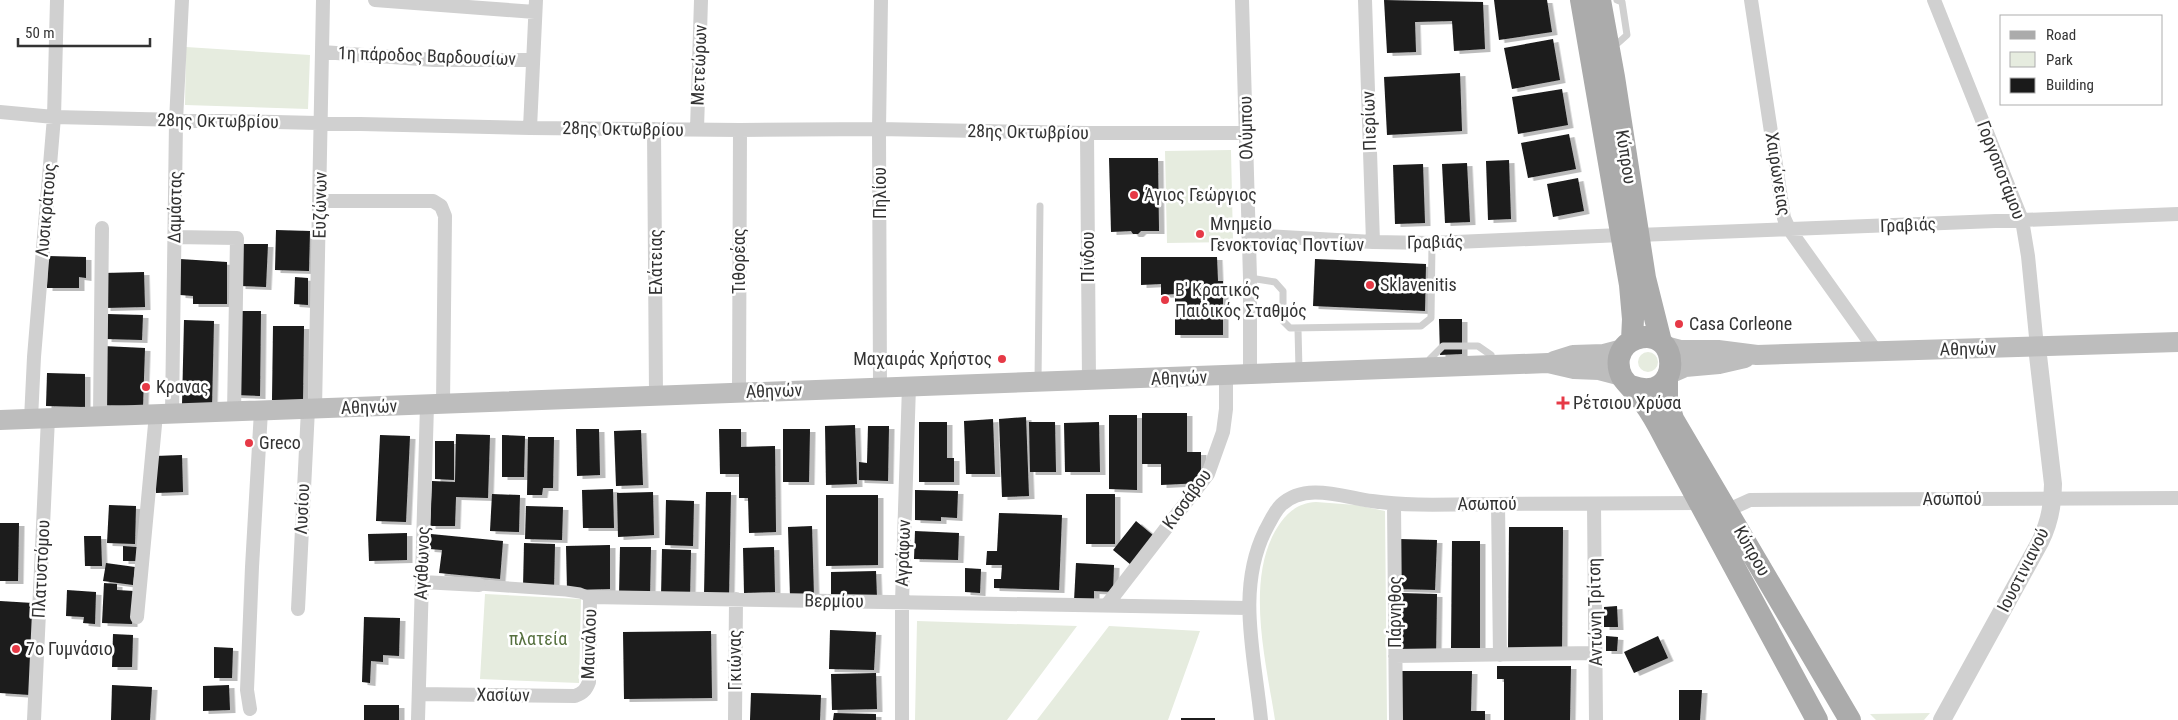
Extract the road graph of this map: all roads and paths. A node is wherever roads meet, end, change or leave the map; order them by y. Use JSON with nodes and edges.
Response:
{"nodes":[{"id":1,"x":57,"y":0,"type":"edge"},
{"id":2,"x":182,"y":0,"type":"edge"},
{"id":3,"x":324,"y":0,"type":"edge"},
{"id":4,"x":375,"y":0,"type":"edge"},
{"id":5,"x":701,"y":0,"type":"edge"},
{"id":6,"x":881,"y":0,"type":"edge"},
{"id":7,"x":1242,"y":0,"type":"edge"},
{"id":8,"x":1365,"y":0,"type":"edge"},
{"id":9,"x":1581,"y":0,"type":"edge"},
{"id":10,"x":1600,"y":0,"type":"edge"},
{"id":11,"x":1617,"y":0,"type":"edge"},
{"id":12,"x":1751,"y":0,"type":"edge"},
{"id":13,"x":1934,"y":0,"type":"edge"},
{"id":14,"x":536,"y":6,"type":"edge"},
{"id":15,"x":1618,"y":44,"type":"dead end"},
{"id":16,"x":322,"y":52,"type":"junction"},
{"id":17,"x":532,"y":60,"type":"junction"},
{"id":18,"x":0,"y":112,"type":"edge"},
{"id":19,"x":54,"y":117,"type":"junction"},
{"id":20,"x":176,"y":121,"type":"junction"},
{"id":21,"x":322,"y":122,"type":"junction"},
{"id":22,"x":530,"y":128,"type":"junction"},
{"id":23,"x":654,"y":129,"type":"junction"},
{"id":24,"x":698,"y":129,"type":"junction"},
{"id":25,"x":879,"y":129,"type":"junction"},
{"id":26,"x":740,"y":130,"type":"junction"},
{"id":27,"x":1087,"y":133,"type":"junction"},
{"id":28,"x":1246,"y":133,"type":"junction"},
{"id":29,"x":320,"y":201,"type":"junction"},
{"id":30,"x":1040,"y":206,"type":"dead end"},
{"id":31,"x":2178,"y":214,"type":"edge"},
{"id":32,"x":2022,"y":220,"type":"junction"},
{"id":33,"x":102,"y":228,"type":"dead end"},
{"id":34,"x":1788,"y":229,"type":"junction"},
{"id":35,"x":1248,"y":235,"type":"junction"},
{"id":36,"x":1630,"y":235,"type":"junction"},
{"id":37,"x":174,"y":237,"type":"junction"},
{"id":38,"x":1373,"y":242,"type":"junction"},
{"id":39,"x":1432,"y":243,"type":"junction"},
{"id":40,"x":1250,"y":278,"type":"junction"},
{"id":41,"x":1298,"y":329,"type":"junction"},
{"id":42,"x":2178,"y":342,"type":"edge"},
{"id":43,"x":1627,"y":344,"type":"junction"},
{"id":44,"x":1663,"y":344,"type":"junction"},
{"id":45,"x":2037,"y":347,"type":"junction"},
{"id":46,"x":1876,"y":351,"type":"junction"},
{"id":47,"x":1491,"y":355,"type":"dead end"},
{"id":48,"x":1757,"y":355,"type":"junction"},
{"id":49,"x":1430,"y":358,"type":"dead end"},
{"id":50,"x":1548,"y":363,"type":"junction"},
{"id":51,"x":1300,"y":373,"type":"junction"},
{"id":52,"x":1250,"y":375,"type":"junction"},
{"id":53,"x":1226,"y":376,"type":"junction"},
{"id":54,"x":1668,"y":376,"type":"junction"},
{"id":55,"x":1089,"y":381,"type":"junction"},
{"id":56,"x":1626,"y":381,"type":"junction"},
{"id":57,"x":1038,"y":383,"type":"junction"},
{"id":58,"x":909,"y":386,"type":"junction"},
{"id":59,"x":880,"y":387,"type":"junction"},
{"id":60,"x":739,"y":392,"type":"junction"},
{"id":61,"x":656,"y":395,"type":"junction"},
{"id":62,"x":435,"y":405,"type":"junction"},
{"id":63,"x":312,"y":409,"type":"junction"},
{"id":64,"x":261,"y":412,"type":"junction"},
{"id":65,"x":234,"y":413,"type":"junction"},
{"id":66,"x":164,"y":414,"type":"junction"},
{"id":67,"x":100,"y":416,"type":"junction"},
{"id":68,"x":39,"y":419,"type":"junction"},
{"id":69,"x":0,"y":420,"type":"edge"},
{"id":70,"x":2053,"y":498,"type":"junction"},
{"id":71,"x":2178,"y":498,"type":"edge"},
{"id":72,"x":1700,"y":503,"type":"junction"},
{"id":73,"x":1394,"y":504,"type":"junction"},
{"id":74,"x":1498,"y":504,"type":"junction"},
{"id":75,"x":1594,"y":504,"type":"junction"},
{"id":76,"x":1728,"y":510,"type":"junction"},
{"id":77,"x":422,"y":582,"type":"junction"},
{"id":78,"x":479,"y":585,"type":"joint"},
{"id":79,"x":590,"y":597,"type":"junction"},
{"id":80,"x":736,"y":599,"type":"junction"},
{"id":81,"x":902,"y":602,"type":"junction"},
{"id":82,"x":1106,"y":606,"type":"junction"},
{"id":83,"x":1248,"y":608,"type":"junction"},
{"id":84,"x":298,"y":609,"type":"dead end"},
{"id":85,"x":136,"y":617,"type":"dead end"},
{"id":86,"x":1595,"y":653,"type":"junction"},
{"id":87,"x":1500,"y":655,"type":"junction"},
{"id":88,"x":1395,"y":656,"type":"junction"},
{"id":89,"x":585,"y":690,"type":"joint"},
{"id":90,"x":419,"y":694,"type":"junction"},
{"id":91,"x":250,"y":709,"type":"dead end"},
{"id":92,"x":34,"y":720,"type":"edge"},
{"id":93,"x":418,"y":720,"type":"edge"},
{"id":94,"x":735,"y":720,"type":"edge"},
{"id":95,"x":902,"y":720,"type":"edge"},
{"id":96,"x":1261,"y":720,"type":"edge"},
{"id":97,"x":1396,"y":720,"type":"edge"},
{"id":98,"x":1596,"y":720,"type":"edge"},
{"id":99,"x":1816,"y":720,"type":"edge"},
{"id":100,"x":1850,"y":720,"type":"edge"},
{"id":101,"x":1942,"y":720,"type":"edge"}],
"edges":[{"from":1,"to":19,"type":"street","name":"Λυσικράτους"},
{"from":2,"to":20,"type":"street","name":"Δαμάστας"},
{"from":3,"to":16,"type":"street","name":"Ευζώνων"},
{"from":4,"to":14,"type":"street"},
{"from":5,"to":24,"type":"street","name":"Μετεώρων"},
{"from":6,"to":25,"type":"street","name":"Πηλίου"},
{"from":7,"to":28,"type":"street","name":"Ολύμπου"},
{"from":8,"to":38,"type":"street","name":"Πιερίων"},
{"from":9,"to":36,"type":"main road","name":"Κύπρου"},
{"from":10,"to":36,"type":"main road","name":"Κύπρου"},
{"from":11,"to":15,"type":"lane"},
{"from":12,"to":34,"type":"street","name":"Χαιρώνειας"},
{"from":13,"to":32,"type":"street","name":"Γοργοποτάμου"},
{"from":14,"to":17,"type":"street"},
{"from":16,"to":17,"type":"street","name":"1η πάροδος Βαρδουσίων"},
{"from":16,"to":21,"type":"street","name":"Ευζώνων"},
{"from":17,"to":22,"type":"street"},
{"from":18,"to":19,"type":"street","name":"28ης Οκτωβρίου"},
{"from":19,"to":20,"type":"street","name":"28ης Οκτωβρίου"},
{"from":19,"to":68,"type":"street","name":"Λυσικράτους"},
{"from":20,"to":21,"type":"street","name":"28ης Οκτωβρίου"},
{"from":20,"to":37,"type":"street","name":"Δαμάστας"},
{"from":21,"to":22,"type":"street","name":"28ης Οκτωβρίου"},
{"from":21,"to":29,"type":"street","name":"Ευζώνων"},
{"from":22,"to":23,"type":"street","name":"28ης Οκτωβρίου"},
{"from":23,"to":24,"type":"street","name":"28ης Οκτωβρίου"},
{"from":23,"to":61,"type":"street","name":"Ελάτειας"},
{"from":24,"to":26,"type":"street","name":"28ης Οκτωβρίου"},
{"from":25,"to":26,"type":"street","name":"28ης Οκτωβρίου"},
{"from":25,"to":27,"type":"street","name":"28ης Οκτωβρίου"},
{"from":25,"to":59,"type":"street","name":"Πηλίου"},
{"from":26,"to":60,"type":"street","name":"Τιθορέας"},
{"from":27,"to":28,"type":"street","name":"28ης Οκτωβρίου"},
{"from":27,"to":55,"type":"street","name":"Πίνδου"},
{"from":28,"to":35,"type":"street","name":"Ολύμπου"},
{"from":29,"to":62,"type":"street","name":"Αγάθωνος"},
{"from":29,"to":63,"type":"street","name":"Ευζώνων"},
{"from":30,"to":57,"type":"lane"},
{"from":31,"to":32,"type":"street","name":"Γραβιάς"},
{"from":32,"to":34,"type":"street","name":"Γραβιάς"},
{"from":32,"to":45,"type":"street","name":"Γοργοποτάμου"},
{"from":33,"to":67,"type":"street"},
{"from":34,"to":36,"type":"street","name":"Γραβιάς"},
{"from":34,"to":46,"type":"street","name":"Χαιρώνειας"},
{"from":35,"to":38,"type":"street","name":"Γραβιάς"},
{"from":35,"to":40,"type":"street","name":"Ολύμπου"},
{"from":36,"to":39,"type":"street","name":"Γραβιάς"},
{"from":36,"to":43,"type":"main road","name":"Κύπρου"},
{"from":36,"to":44,"type":"main road","name":"Κύπρου"},
{"from":37,"to":65,"type":"street"},
{"from":37,"to":66,"type":"street","name":"Δαμάστας"},
{"from":38,"to":39,"type":"street","name":"Γραβιάς"},
{"from":39,"to":41,"type":"lane"},
{"from":40,"to":41,"type":"lane"},
{"from":40,"to":52,"type":"street","name":"Ολύμπου"},
{"from":41,"to":51,"type":"lane"},
{"from":42,"to":45,"type":"main road","name":"Αθηνών"},
{"from":43,"to":44,"type":"main road"},
{"from":43,"to":50,"type":"main road","name":"Αθηνών"},
{"from":43,"to":56,"type":"main road","name":"Κύπρου"},
{"from":44,"to":48,"type":"main road","name":"Αθηνών"},
{"from":44,"to":54,"type":"main road","name":"Κύπρου"},
{"from":45,"to":46,"type":"main road","name":"Αθηνών"},
{"from":45,"to":70,"type":"street","name":"Ιουστινιανού"},
{"from":46,"to":48,"type":"main road","name":"Αθηνών"},
{"from":47,"to":49,"type":"lane"},
{"from":48,"to":54,"type":"main road","name":"Αθηνών"},
{"from":50,"to":51,"type":"main road","name":"Αθηνών"},
{"from":50,"to":56,"type":"main road","name":"Αθηνών"},
{"from":51,"to":52,"type":"main road","name":"Αθηνών"},
{"from":52,"to":53,"type":"main road","name":"Αθηνών"},
{"from":53,"to":55,"type":"main road","name":"Αθηνών"},
{"from":53,"to":82,"type":"street","name":"Κισσάβου"},
{"from":54,"to":56,"type":"main road"},
{"from":54,"to":76,"type":"main road","name":"Κύπρου"},
{"from":55,"to":57,"type":"main road","name":"Αθηνών"},
{"from":56,"to":72,"type":"main road","name":"Κύπρου"},
{"from":57,"to":58,"type":"main road","name":"Αθηνών"},
{"from":58,"to":59,"type":"main road","name":"Αθηνών"},
{"from":58,"to":81,"type":"street","name":"Αγράφων"},
{"from":59,"to":60,"type":"main road","name":"Αθηνών"},
{"from":60,"to":61,"type":"main road","name":"Αθηνών"},
{"from":61,"to":62,"type":"main road","name":"Αθηνών"},
{"from":62,"to":63,"type":"main road","name":"Αθηνών"},
{"from":62,"to":77,"type":"street","name":"Αγάθωνος"},
{"from":63,"to":64,"type":"main road","name":"Αθηνών"},
{"from":63,"to":84,"type":"street","name":"Λυσίου"},
{"from":64,"to":65,"type":"main road","name":"Αθηνών"},
{"from":64,"to":91,"type":"street"},
{"from":65,"to":66,"type":"main road","name":"Αθηνών"},
{"from":66,"to":67,"type":"main road","name":"Αθηνών"},
{"from":66,"to":85,"type":"street","name":"Δαμάστας"},
{"from":67,"to":68,"type":"main road","name":"Αθηνών"},
{"from":68,"to":69,"type":"main road","name":"Αθηνών"},
{"from":68,"to":92,"type":"street","name":"Πλατυστόμου"},
{"from":70,"to":71,"type":"street","name":"Ασωπού"},
{"from":70,"to":76,"type":"street","name":"Ασωπού"},
{"from":70,"to":101,"type":"street","name":"Ιουστινιανού"},
{"from":72,"to":75,"type":"street","name":"Ασωπού"},
{"from":72,"to":99,"type":"main road","name":"Κύπρου"},
{"from":73,"to":74,"type":"street","name":"Ασωπού"},
{"from":73,"to":83,"type":"street","name":"Ασωπού"},
{"from":73,"to":88,"type":"street","name":"Πάρνηθος"},
{"from":74,"to":75,"type":"street","name":"Ασωπού"},
{"from":74,"to":87,"type":"street"},
{"from":75,"to":86,"type":"street","name":"Αντώνη Τρίτση"},
{"from":76,"to":100,"type":"main road","name":"Κύπρου"},
{"from":77,"to":78,"type":"street","name":"Βερμίου"},
{"from":77,"to":90,"type":"street","name":"Αγάθωνος"},
{"from":78,"to":79,"type":"street","name":"Βερμίου"},
{"from":79,"to":80,"type":"street","name":"Βερμίου"},
{"from":79,"to":89,"type":"street","name":"Μαινάλου"},
{"from":80,"to":81,"type":"street","name":"Βερμίου"},
{"from":80,"to":94,"type":"street","name":"Γκιώνας"},
{"from":81,"to":82,"type":"street","name":"Βερμίου"},
{"from":81,"to":95,"type":"street","name":"Αγράφων"},
{"from":82,"to":83,"type":"street","name":"Βερμίου"},
{"from":83,"to":96,"type":"street"},
{"from":86,"to":87,"type":"street"},
{"from":86,"to":98,"type":"street","name":"Αντώνη Τρίτση"},
{"from":87,"to":88,"type":"street"},
{"from":88,"to":97,"type":"street","name":"Πάρνηθος"},
{"from":89,"to":90,"type":"street","name":"Χασίων"},
{"from":90,"to":93,"type":"street","name":"Αγάθωνος"}]}
